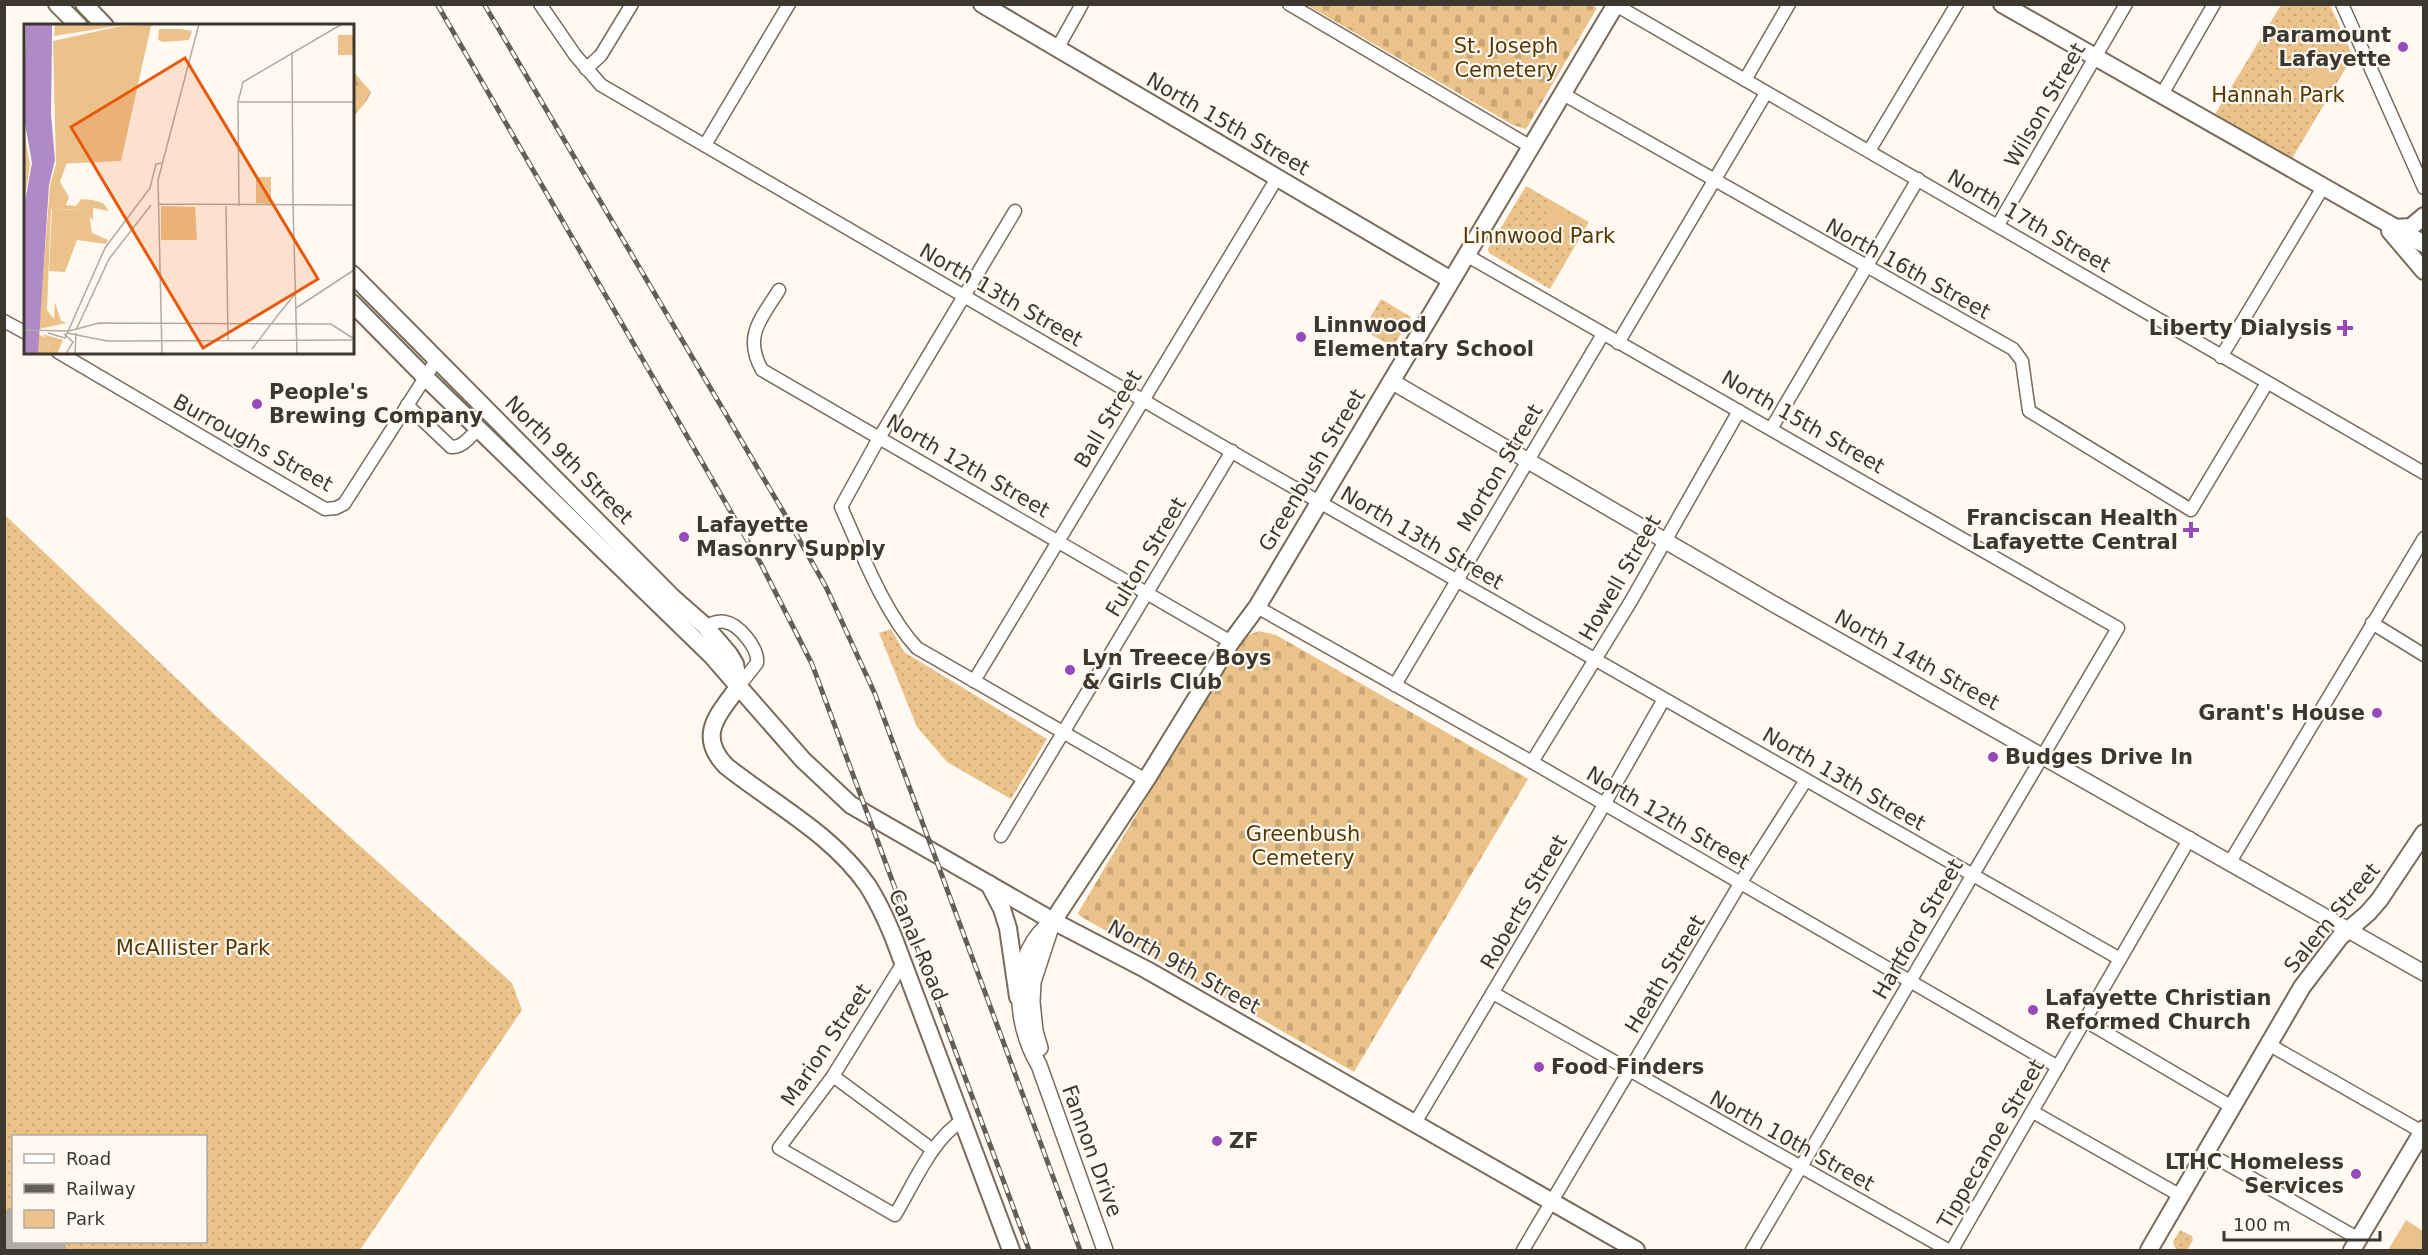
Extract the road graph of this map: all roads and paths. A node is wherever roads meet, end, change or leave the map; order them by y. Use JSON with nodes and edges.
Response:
{"nodes":[{"id":1,"x":57,"y":4,"type":"edge"},
{"id":2,"x":84,"y":4,"type":"edge"},
{"id":3,"x":540,"y":4,"type":"edge"},
{"id":4,"x":632,"y":4,"type":"edge"},
{"id":5,"x":789,"y":4,"type":"edge"},
{"id":6,"x":982,"y":4,"type":"edge"},
{"id":7,"x":1082,"y":4,"type":"edge"},
{"id":8,"x":1289,"y":4,"type":"edge"},
{"id":9,"x":1789,"y":4,"type":"edge"},
{"id":10,"x":1957,"y":4,"type":"edge"},
{"id":11,"x":2002,"y":4,"type":"edge"},
{"id":12,"x":2126,"y":4,"type":"edge"},
{"id":13,"x":2214,"y":4,"type":"edge"},
{"id":14,"x":2342,"y":4,"type":"edge"},
{"id":15,"x":1615,"y":5,"type":"edge"},
{"id":16,"x":77,"y":24,"type":"edge"},
{"id":17,"x":103,"y":24,"type":"edge"},
{"id":18,"x":1057,"y":49,"type":"junction"},
{"id":19,"x":2095,"y":57,"type":"junction"},
{"id":20,"x":586,"y":69,"type":"junction"},
{"id":21,"x":1744,"y":80,"type":"junction"},
{"id":22,"x":1766,"y":93,"type":"junction"},
{"id":23,"x":1563,"y":94,"type":"junction"},
{"id":24,"x":2161,"y":96,"type":"junction"},
{"id":25,"x":705,"y":146,"type":"junction"},
{"id":26,"x":1531,"y":147,"type":"junction"},
{"id":27,"x":1869,"y":151,"type":"junction"},
{"id":28,"x":1277,"y":178,"type":"junction"},
{"id":29,"x":1918,"y":179,"type":"junction"},
{"id":30,"x":1714,"y":182,"type":"junction"},
{"id":31,"x":2424,"y":188,"type":"edge"},
{"id":32,"x":2322,"y":189,"type":"junction"},
{"id":33,"x":1015,"y":211,"type":"dead end"},
{"id":34,"x":2424,"y":216,"type":"edge"},
{"id":35,"x":2388,"y":224,"type":"junction"},
{"id":36,"x":1998,"y":225,"type":"junction"},
{"id":37,"x":2424,"y":244,"type":"edge"},
{"id":38,"x":1466,"y":255,"type":"junction"},
{"id":39,"x":1866,"y":267,"type":"junction"},
{"id":40,"x":2424,"y":271,"type":"edge"},
{"id":41,"x":354,"y":276,"type":"edge"},
{"id":42,"x":1451,"y":280,"type":"junction"},
{"id":43,"x":778,"y":290,"type":"dead end"},
{"id":44,"x":963,"y":296,"type":"junction"},
{"id":45,"x":354,"y":305,"type":"edge"},
{"id":46,"x":4,"y":321,"type":"edge"},
{"id":47,"x":24,"y":332,"type":"edge"},
{"id":48,"x":1603,"y":334,"type":"junction"},
{"id":49,"x":1618,"y":343,"type":"junction"},
{"id":50,"x":61,"y":354,"type":"edge"},
{"id":51,"x":2221,"y":357,"type":"junction"},
{"id":52,"x":437,"y":359,"type":"junction"},
{"id":53,"x":425,"y":377,"type":"junction"},
{"id":54,"x":1391,"y":381,"type":"junction"},
{"id":55,"x":2267,"y":383,"type":"junction"},
{"id":56,"x":1143,"y":399,"type":"junction"},
{"id":57,"x":407,"y":405,"type":"junction"},
{"id":58,"x":1739,"y":411,"type":"junction"},
{"id":59,"x":478,"y":429,"type":"junction"},
{"id":60,"x":1771,"y":429,"type":"junction"},
{"id":61,"x":879,"y":438,"type":"junction"},
{"id":62,"x":1232,"y":451,"type":"junction"},
{"id":63,"x":1528,"y":461,"type":"junction"},
{"id":64,"x":2424,"y":473,"type":"edge"},
{"id":65,"x":1319,"y":502,"type":"junction"},
{"id":66,"x":2424,"y":538,"type":"edge"},
{"id":67,"x":1058,"y":540,"type":"junction"},
{"id":68,"x":1665,"y":540,"type":"junction"},
{"id":69,"x":1456,"y":579,"type":"junction"},
{"id":70,"x":1147,"y":593,"type":"junction"},
{"id":71,"x":1257,"y":607,"type":"junction"},
{"id":72,"x":2372,"y":624,"type":"junction"},
{"id":73,"x":705,"y":626,"type":"junction"},
{"id":74,"x":2118,"y":628,"type":"joint"},
{"id":75,"x":1231,"y":642,"type":"junction"},
{"id":76,"x":2424,"y":655,"type":"edge"},
{"id":77,"x":1596,"y":660,"type":"junction"},
{"id":78,"x":974,"y":681,"type":"junction"},
{"id":79,"x":1395,"y":685,"type":"junction"},
{"id":80,"x":739,"y":686,"type":"junction"},
{"id":81,"x":1664,"y":699,"type":"junction"},
{"id":82,"x":1063,"y":732,"type":"junction"},
{"id":83,"x":2043,"y":755,"type":"junction"},
{"id":84,"x":1532,"y":762,"type":"junction"},
{"id":85,"x":1146,"y":780,"type":"junction"},
{"id":86,"x":1806,"y":780,"type":"junction"},
{"id":87,"x":1604,"y":805,"type":"junction"},
{"id":88,"x":2424,"y":833,"type":"edge"},
{"id":89,"x":1001,"y":836,"type":"dead end"},
{"id":90,"x":2190,"y":838,"type":"junction"},
{"id":91,"x":2230,"y":862,"type":"junction"},
{"id":92,"x":1972,"y":875,"type":"junction"},
{"id":93,"x":1742,"y":882,"type":"junction"},
{"id":94,"x":989,"y":884,"type":"junction"},
{"id":95,"x":1053,"y":921,"type":"junction"},
{"id":96,"x":2349,"y":929,"type":"junction"},
{"id":97,"x":2120,"y":959,"type":"junction"},
{"id":98,"x":903,"y":963,"type":"junction"},
{"id":99,"x":2424,"y":973,"type":"edge"},
{"id":100,"x":1912,"y":980,"type":"junction"},
{"id":101,"x":1493,"y":993,"type":"junction"},
{"id":102,"x":1018,"y":997,"type":"junction"},
{"id":103,"x":2084,"y":1020,"type":"junction"},
{"id":104,"x":2268,"y":1044,"type":"junction"},
{"id":105,"x":1039,"y":1065,"type":"junction"},
{"id":106,"x":2058,"y":1067,"type":"junction"},
{"id":107,"x":1629,"y":1072,"type":"junction"},
{"id":108,"x":833,"y":1076,"type":"junction"},
{"id":109,"x":2232,"y":1107,"type":"junction"},
{"id":110,"x":2033,"y":1112,"type":"junction"},
{"id":111,"x":963,"y":1120,"type":"junction"},
{"id":112,"x":1415,"y":1123,"type":"junction"},
{"id":113,"x":2423,"y":1131,"type":"edge"},
{"id":114,"x":933,"y":1150,"type":"junction"},
{"id":115,"x":2206,"y":1152,"type":"junction"},
{"id":116,"x":1802,"y":1168,"type":"junction"},
{"id":117,"x":2181,"y":1196,"type":"junction"},
{"id":118,"x":1551,"y":1201,"type":"junction"},
{"id":119,"x":2355,"y":1245,"type":"edge"},
{"id":120,"x":1011,"y":1251,"type":"edge"},
{"id":121,"x":1105,"y":1251,"type":"edge"},
{"id":122,"x":1522,"y":1251,"type":"edge"},
{"id":123,"x":1636,"y":1251,"type":"edge"},
{"id":124,"x":1752,"y":1251,"type":"edge"},
{"id":125,"x":1950,"y":1251,"type":"edge"},
{"id":126,"x":2149,"y":1251,"type":"edge"}],
"edges":[{"from":1,"to":16,"type":"main road"},
{"from":2,"to":17,"type":"main road"},
{"from":3,"to":20,"type":"street","name":"North 13th Street"},
{"from":4,"to":20,"type":"street"},
{"from":5,"to":25,"type":"street"},
{"from":6,"to":18,"type":"main road","name":"North 15th Street"},
{"from":7,"to":18,"type":"street"},
{"from":8,"to":26,"type":"street"},
{"from":9,"to":21,"type":"street"},
{"from":10,"to":27,"type":"street"},
{"from":11,"to":19,"type":"main road"},
{"from":12,"to":19,"type":"street","name":"Wilson Street"},
{"from":13,"to":24,"type":"street"},
{"from":14,"to":31,"type":"street"},
{"from":15,"to":21,"type":"street","name":"North 17th Street"},
{"from":15,"to":23,"type":"main road","name":"Greenbush Street"},
{"from":18,"to":28,"type":"main road","name":"North 15th Street"},
{"from":19,"to":24,"type":"main road"},
{"from":19,"to":36,"type":"street","name":"Wilson Street"},
{"from":20,"to":25,"type":"street","name":"North 13th Street"},
{"from":21,"to":22,"type":"street","name":"North 17th Street"},
{"from":22,"to":27,"type":"street","name":"North 17th Street"},
{"from":22,"to":30,"type":"street"},
{"from":23,"to":26,"type":"main road","name":"Greenbush Street"},
{"from":23,"to":30,"type":"street","name":"North 16th Street"},
{"from":24,"to":32,"type":"main road"},
{"from":25,"to":44,"type":"street","name":"North 13th Street"},
{"from":26,"to":38,"type":"main road","name":"Greenbush Street"},
{"from":27,"to":29,"type":"street","name":"North 17th Street"},
{"from":28,"to":42,"type":"main road","name":"North 15th Street"},
{"from":28,"to":56,"type":"street","name":"Ball Street"},
{"from":29,"to":36,"type":"street","name":"North 17th Street"},
{"from":29,"to":39,"type":"street"},
{"from":30,"to":39,"type":"street","name":"North 16th Street"},
{"from":30,"to":49,"type":"street"},
{"from":32,"to":35,"type":"main road"},
{"from":32,"to":51,"type":"street"},
{"from":33,"to":44,"type":"street"},
{"from":34,"to":35,"type":"main road"},
{"from":35,"to":37,"type":"main road"},
{"from":35,"to":40,"type":"main road"},
{"from":36,"to":51,"type":"street","name":"North 17th Street"},
{"from":38,"to":42,"type":"main road","name":"Greenbush Street"},
{"from":38,"to":48,"type":"street","name":"North 15th Street"},
{"from":39,"to":55,"type":"street","name":"North 16th Street"},
{"from":39,"to":60,"type":"street"},
{"from":41,"to":52,"type":"main road","name":"North 9th Street"},
{"from":42,"to":54,"type":"main road","name":"Greenbush Street"},
{"from":43,"to":61,"type":"street","name":"North 12th Street"},
{"from":44,"to":56,"type":"street","name":"North 13th Street"},
{"from":44,"to":61,"type":"street"},
{"from":45,"to":53,"type":"main road","name":"North 9th Street"},
{"from":46,"to":47,"type":"street"},
{"from":48,"to":49,"type":"street","name":"North 15th Street"},
{"from":48,"to":63,"type":"street","name":"Morton Street"},
{"from":49,"to":58,"type":"street","name":"North 15th Street"},
{"from":50,"to":57,"type":"street","name":"Burroughs Street"},
{"from":51,"to":55,"type":"street","name":"North 17th Street"},
{"from":52,"to":53,"type":"street","name":"Burroughs Street"},
{"from":52,"to":73,"type":"main road","name":"North 9th Street"},
{"from":53,"to":57,"type":"street","name":"Burroughs Street"},
{"from":53,"to":59,"type":"main road","name":"North 9th Street"},
{"from":54,"to":63,"type":"street","name":"North 14th Street"},
{"from":54,"to":65,"type":"main road","name":"Greenbush Street"},
{"from":55,"to":64,"type":"street","name":"North 17th Street"},
{"from":56,"to":62,"type":"street","name":"North 13th Street"},
{"from":56,"to":67,"type":"street","name":"Ball Street"},
{"from":57,"to":59,"type":"street"},
{"from":58,"to":60,"type":"street","name":"North 15th Street"},
{"from":58,"to":68,"type":"street","name":"Howell Street"},
{"from":59,"to":80,"type":"main road","name":"North 9th Street"},
{"from":60,"to":74,"type":"street","name":"North 15th Street"},
{"from":61,"to":67,"type":"street","name":"North 12th Street"},
{"from":61,"to":78,"type":"street"},
{"from":62,"to":65,"type":"street","name":"North 13th Street"},
{"from":62,"to":70,"type":"street","name":"Fulton Street"},
{"from":63,"to":68,"type":"street","name":"North 14th Street"},
{"from":63,"to":69,"type":"street","name":"Morton Street"},
{"from":65,"to":69,"type":"street","name":"North 13th Street"},
{"from":65,"to":71,"type":"main road","name":"Greenbush Street"},
{"from":66,"to":72,"type":"street"},
{"from":67,"to":70,"type":"street","name":"North 12th Street"},
{"from":67,"to":78,"type":"street","name":"Ball Street"},
{"from":68,"to":77,"type":"street","name":"Howell Street"},
{"from":68,"to":83,"type":"street","name":"North 14th Street"},
{"from":69,"to":77,"type":"street","name":"North 13th Street"},
{"from":69,"to":79,"type":"street","name":"Morton Street"},
{"from":70,"to":75,"type":"street","name":"North 12th Street"},
{"from":70,"to":82,"type":"street","name":"Fulton Street"},
{"from":71,"to":75,"type":"main road","name":"Greenbush Street"},
{"from":71,"to":79,"type":"street","name":"North 12th Street"},
{"from":72,"to":76,"type":"street"},
{"from":72,"to":91,"type":"street"},
{"from":73,"to":80,"type":"main road","name":"North 9th Street"},
{"from":73,"to":80,"type":"street"},
{"from":74,"to":83,"type":"street","name":"Hartford Street"},
{"from":75,"to":85,"type":"main road","name":"Greenbush Street"},
{"from":77,"to":81,"type":"street","name":"North 13th Street"},
{"from":77,"to":84,"type":"street","name":"Howell Street"},
{"from":78,"to":82,"type":"street"},
{"from":79,"to":84,"type":"street","name":"North 12th Street"},
{"from":80,"to":94,"type":"main road","name":"North 9th Street"},
{"from":80,"to":98,"type":"main road","name":"Canal Road"},
{"from":81,"to":86,"type":"street","name":"North 13th Street"},
{"from":81,"to":87,"type":"street","name":"Roberts Street"},
{"from":82,"to":85,"type":"street"},
{"from":82,"to":89,"type":"street","name":"Fulton Street"},
{"from":83,"to":90,"type":"street","name":"North 14th Street"},
{"from":83,"to":92,"type":"street","name":"Hartford Street"},
{"from":84,"to":87,"type":"street","name":"North 12th Street"},
{"from":85,"to":95,"type":"main road","name":"Greenbush Street"},
{"from":86,"to":92,"type":"street","name":"North 13th Street"},
{"from":86,"to":93,"type":"street","name":"Heath Street"},
{"from":87,"to":93,"type":"street","name":"North 12th Street"},
{"from":87,"to":101,"type":"street","name":"Roberts Street"},
{"from":88,"to":96,"type":"main road","name":"Salem Street"},
{"from":90,"to":91,"type":"street","name":"North 14th Street"},
{"from":90,"to":97,"type":"street","name":"Tippecanoe Street"},
{"from":91,"to":96,"type":"street","name":"North 14th Street"},
{"from":92,"to":97,"type":"street","name":"North 13th Street"},
{"from":92,"to":100,"type":"street","name":"Hartford Street"},
{"from":93,"to":100,"type":"street","name":"North 12th Street"},
{"from":93,"to":107,"type":"street","name":"Heath Street"},
{"from":94,"to":95,"type":"main road","name":"North 9th Street"},
{"from":94,"to":102,"type":"main road"},
{"from":95,"to":102,"type":"street","name":"Fannon Drive"},
{"from":95,"to":105,"type":"street","name":"Fannon Drive"},
{"from":95,"to":112,"type":"main road","name":"North 9th Street"},
{"from":96,"to":99,"type":"street","name":"North 14th Street"},
{"from":96,"to":104,"type":"main road","name":"Salem Street"},
{"from":97,"to":103,"type":"street","name":"Tippecanoe Street"},
{"from":98,"to":108,"type":"street","name":"Marion Street"},
{"from":98,"to":111,"type":"main road","name":"Canal Road"},
{"from":100,"to":106,"type":"street","name":"North 12th Street"},
{"from":100,"to":116,"type":"street","name":"Hartford Street"},
{"from":101,"to":107,"type":"street","name":"North 10th Street"},
{"from":101,"to":112,"type":"street","name":"Roberts Street"},
{"from":102,"to":105,"type":"street","name":"Fannon Drive"},
{"from":103,"to":106,"type":"street","name":"Tippecanoe Street"},
{"from":103,"to":109,"type":"street"},
{"from":104,"to":109,"type":"main road","name":"Salem Street"},
{"from":104,"to":113,"type":"street"},
{"from":105,"to":121,"type":"street","name":"Fannon Drive"},
{"from":106,"to":110,"type":"street","name":"Tippecanoe Street"},
{"from":107,"to":116,"type":"street","name":"North 10th Street"},
{"from":107,"to":118,"type":"street","name":"Heath Street"},
{"from":108,"to":114,"type":"street"},
{"from":108,"to":114,"type":"street","name":"Marion Street"},
{"from":109,"to":115,"type":"main road","name":"Salem Street"},
{"from":110,"to":117,"type":"street"},
{"from":110,"to":125,"type":"street","name":"Tippecanoe Street"},
{"from":111,"to":114,"type":"street"},
{"from":111,"to":120,"type":"main road","name":"Canal Road"},
{"from":112,"to":118,"type":"main road","name":"North 9th Street"},
{"from":113,"to":119,"type":"main road"},
{"from":115,"to":117,"type":"main road","name":"Salem Street"},
{"from":115,"to":119,"type":"street"},
{"from":116,"to":124,"type":"street","name":"Hartford Street"},
{"from":116,"to":125,"type":"street","name":"North 10th Street"},
{"from":117,"to":126,"type":"main road","name":"Salem Street"},
{"from":118,"to":122,"type":"street","name":"Heath Street"},
{"from":118,"to":123,"type":"main road","name":"North 9th Street"}]}
